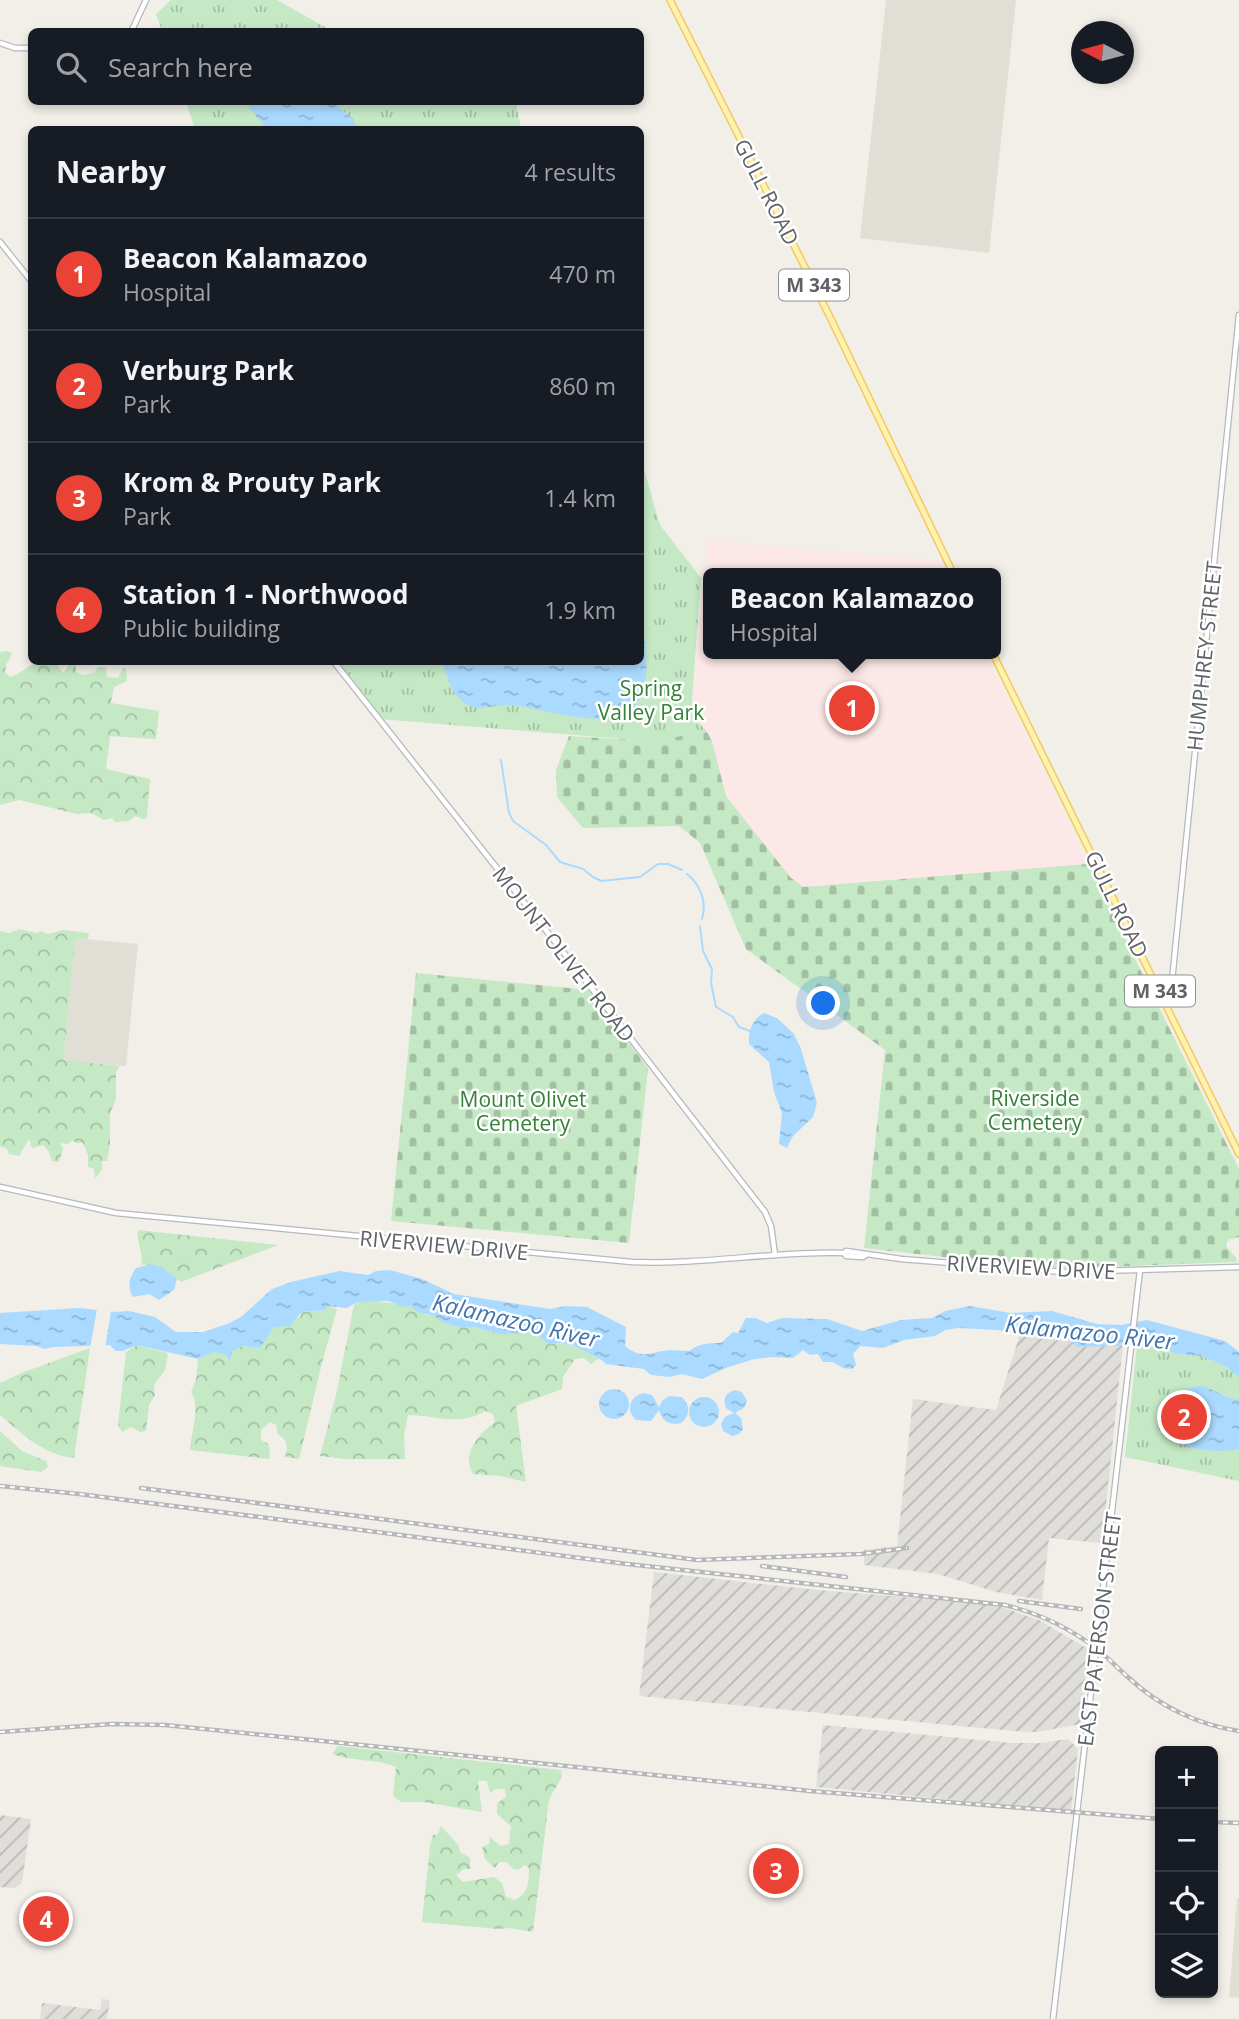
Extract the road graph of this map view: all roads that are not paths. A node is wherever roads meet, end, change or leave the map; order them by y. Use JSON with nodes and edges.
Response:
{"nodes":[{"id":1,"x":146,"y":0,"type":"edge"},
{"id":2,"x":670,"y":0,"type":"edge"},
{"id":3,"x":133,"y":28,"type":"edge"},
{"id":4,"x":0,"y":43,"type":"edge"},
{"id":5,"x":28,"y":48,"type":"edge"},
{"id":6,"x":0,"y":242,"type":"edge"},
{"id":7,"x":28,"y":277,"type":"edge"},
{"id":8,"x":1239,"y":315,"type":"edge"},
{"id":9,"x":951,"y":568,"type":"edge"},
{"id":10,"x":995,"y":659,"type":"edge"},
{"id":11,"x":336,"y":665,"type":"edge"},
{"id":12,"x":1159,"y":990,"type":"junction"},
{"id":13,"x":1239,"y":1154,"type":"edge"},
{"id":14,"x":0,"y":1187,"type":"edge"},
{"id":15,"x":775,"y":1255,"type":"junction"},
{"id":16,"x":1239,"y":1267,"type":"edge"},
{"id":17,"x":1140,"y":1270,"type":"junction"},
{"id":18,"x":1053,"y":2019,"type":"edge"}],
"edges":[{"from":1,"to":3,"type":"street"},
{"from":2,"to":9,"type":"main road","name":"GULL ROAD","number":"M 343"},
{"from":4,"to":5,"type":"street"},
{"from":6,"to":7,"type":"street"},
{"from":8,"to":12,"type":"street","name":"HUMPHREY STREET"},
{"from":10,"to":12,"type":"main road","name":"GULL ROAD","number":"M 343"},
{"from":11,"to":15,"type":"street","name":"MOUNT OLIVET ROAD"},
{"from":12,"to":13,"type":"main road","name":"GULL ROAD","number":"M 343"},
{"from":14,"to":15,"type":"street","name":"RIVERVIEW DRIVE"},
{"from":15,"to":17,"type":"street","name":"RIVERVIEW DRIVE"},
{"from":16,"to":17,"type":"street","name":"RIVERVIEW DRIVE"},
{"from":17,"to":18,"type":"street","name":"EAST PATERSON STREET"}]}
